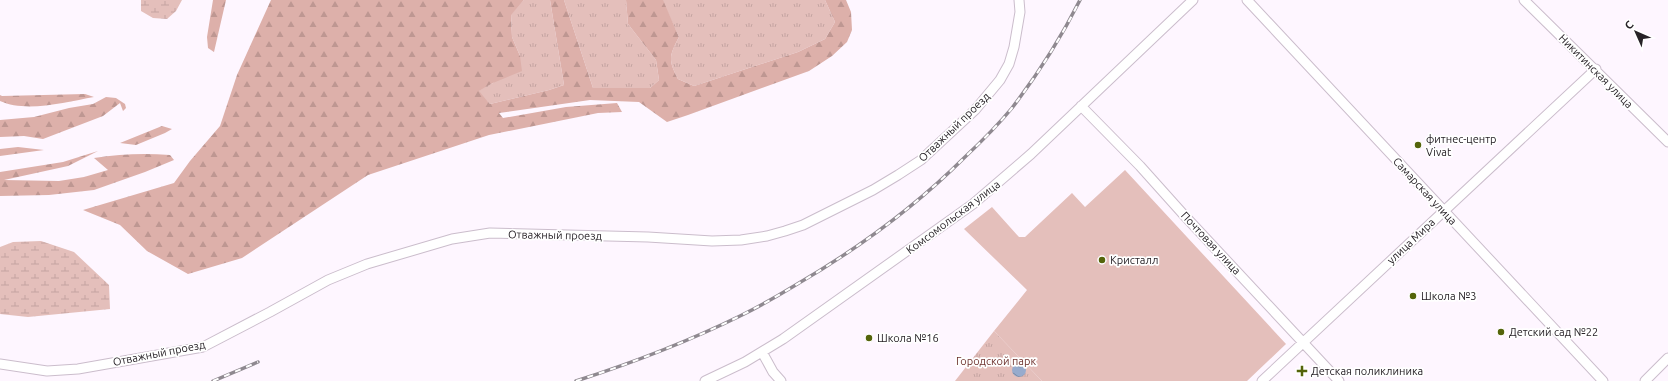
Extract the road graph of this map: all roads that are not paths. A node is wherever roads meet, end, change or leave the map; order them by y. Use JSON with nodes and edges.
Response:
{"nodes":[{"id":1,"x":1019,"y":0,"type":"edge"},
{"id":2,"x":1193,"y":0,"type":"edge"},
{"id":3,"x":1247,"y":0,"type":"edge"},
{"id":4,"x":1524,"y":0,"type":"edge"},
{"id":5,"x":1596,"y":69,"type":"junction"},
{"id":6,"x":1081,"y":106,"type":"junction"},
{"id":7,"x":1668,"y":142,"type":"edge"},
{"id":8,"x":1444,"y":211,"type":"junction"},
{"id":9,"x":1304,"y":342,"type":"junction"},
{"id":10,"x":762,"y":352,"type":"junction"},
{"id":11,"x":1668,"y":358,"type":"edge"},
{"id":12,"x":0,"y":364,"type":"edge"},
{"id":13,"x":705,"y":381,"type":"edge"},
{"id":14,"x":781,"y":381,"type":"edge"},
{"id":15,"x":1262,"y":381,"type":"edge"},
{"id":16,"x":1339,"y":381,"type":"edge"},
{"id":17,"x":1603,"y":381,"type":"edge"},
{"id":18,"x":1645,"y":381,"type":"edge"}],
"edges":[{"from":1,"to":12,"type":"street","name":"Отважный проезд"},
{"from":2,"to":6,"type":"street","name":"Комсомольская улица"},
{"from":3,"to":8,"type":"street","name":"Самарская улица"},
{"from":4,"to":5,"type":"street","name":"Никитинская улица"},
{"from":5,"to":7,"type":"street","name":"Никитинская улица"},
{"from":5,"to":8,"type":"street","name":"улица Мира"},
{"from":6,"to":9,"type":"street","name":"Почтовая улица"},
{"from":6,"to":10,"type":"street","name":"Комсомольская улица"},
{"from":8,"to":9,"type":"street","name":"улица Мира"},
{"from":8,"to":17,"type":"street","name":"Самарская улица"},
{"from":9,"to":15,"type":"street","name":"улица Мира"},
{"from":9,"to":16,"type":"street","name":"Почтовая улица"},
{"from":10,"to":13,"type":"street","name":"Комсомольская улица"},
{"from":10,"to":14,"type":"street"},
{"from":11,"to":18,"type":"street"}]}
